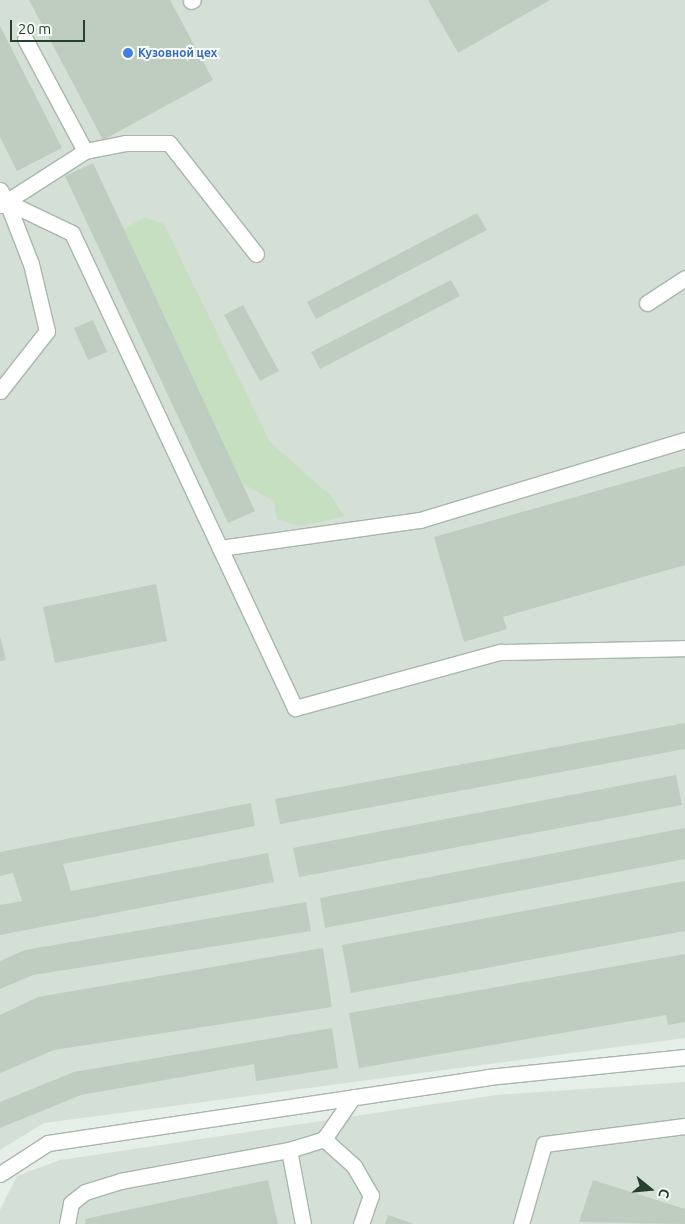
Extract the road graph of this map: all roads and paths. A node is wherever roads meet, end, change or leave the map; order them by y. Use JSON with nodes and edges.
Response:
{"nodes":[{"id":1,"x":26,"y":40,"type":"dead end"},
{"id":2,"x":85,"y":151,"type":"junction"},
{"id":3,"x":2,"y":199,"type":"edge"},
{"id":4,"x":256,"y":254,"type":"dead end"},
{"id":5,"x":685,"y":278,"type":"edge"},
{"id":6,"x":647,"y":303,"type":"dead end"},
{"id":7,"x":0,"y":391,"type":"edge"},
{"id":8,"x":685,"y":440,"type":"edge"},
{"id":9,"x":220,"y":548,"type":"junction"},
{"id":10,"x":685,"y":648,"type":"edge"},
{"id":11,"x":685,"y":1057,"type":"edge"},
{"id":12,"x":353,"y":1097,"type":"junction"},
{"id":13,"x":685,"y":1126,"type":"edge"},
{"id":14,"x":324,"y":1139,"type":"junction"},
{"id":15,"x":289,"y":1150,"type":"junction"},
{"id":16,"x":0,"y":1174,"type":"edge"},
{"id":17,"x":67,"y":1224,"type":"edge"},
{"id":18,"x":303,"y":1224,"type":"edge"},
{"id":19,"x":361,"y":1224,"type":"edge"},
{"id":20,"x":521,"y":1224,"type":"edge"}],
"edges":[{"from":1,"to":2,"type":"lane"},
{"from":2,"to":3,"type":"lane"},
{"from":2,"to":4,"type":"lane"},
{"from":3,"to":7,"type":"lane"},
{"from":3,"to":9,"type":"lane"},
{"from":5,"to":6,"type":"lane"},
{"from":8,"to":9,"type":"lane"},
{"from":9,"to":10,"type":"lane"},
{"from":11,"to":12,"type":"lane"},
{"from":12,"to":14,"type":"lane"},
{"from":12,"to":16,"type":"lane"},
{"from":13,"to":20,"type":"lane"},
{"from":14,"to":15,"type":"lane"},
{"from":14,"to":19,"type":"lane"},
{"from":15,"to":17,"type":"lane"},
{"from":15,"to":18,"type":"lane"}]}
